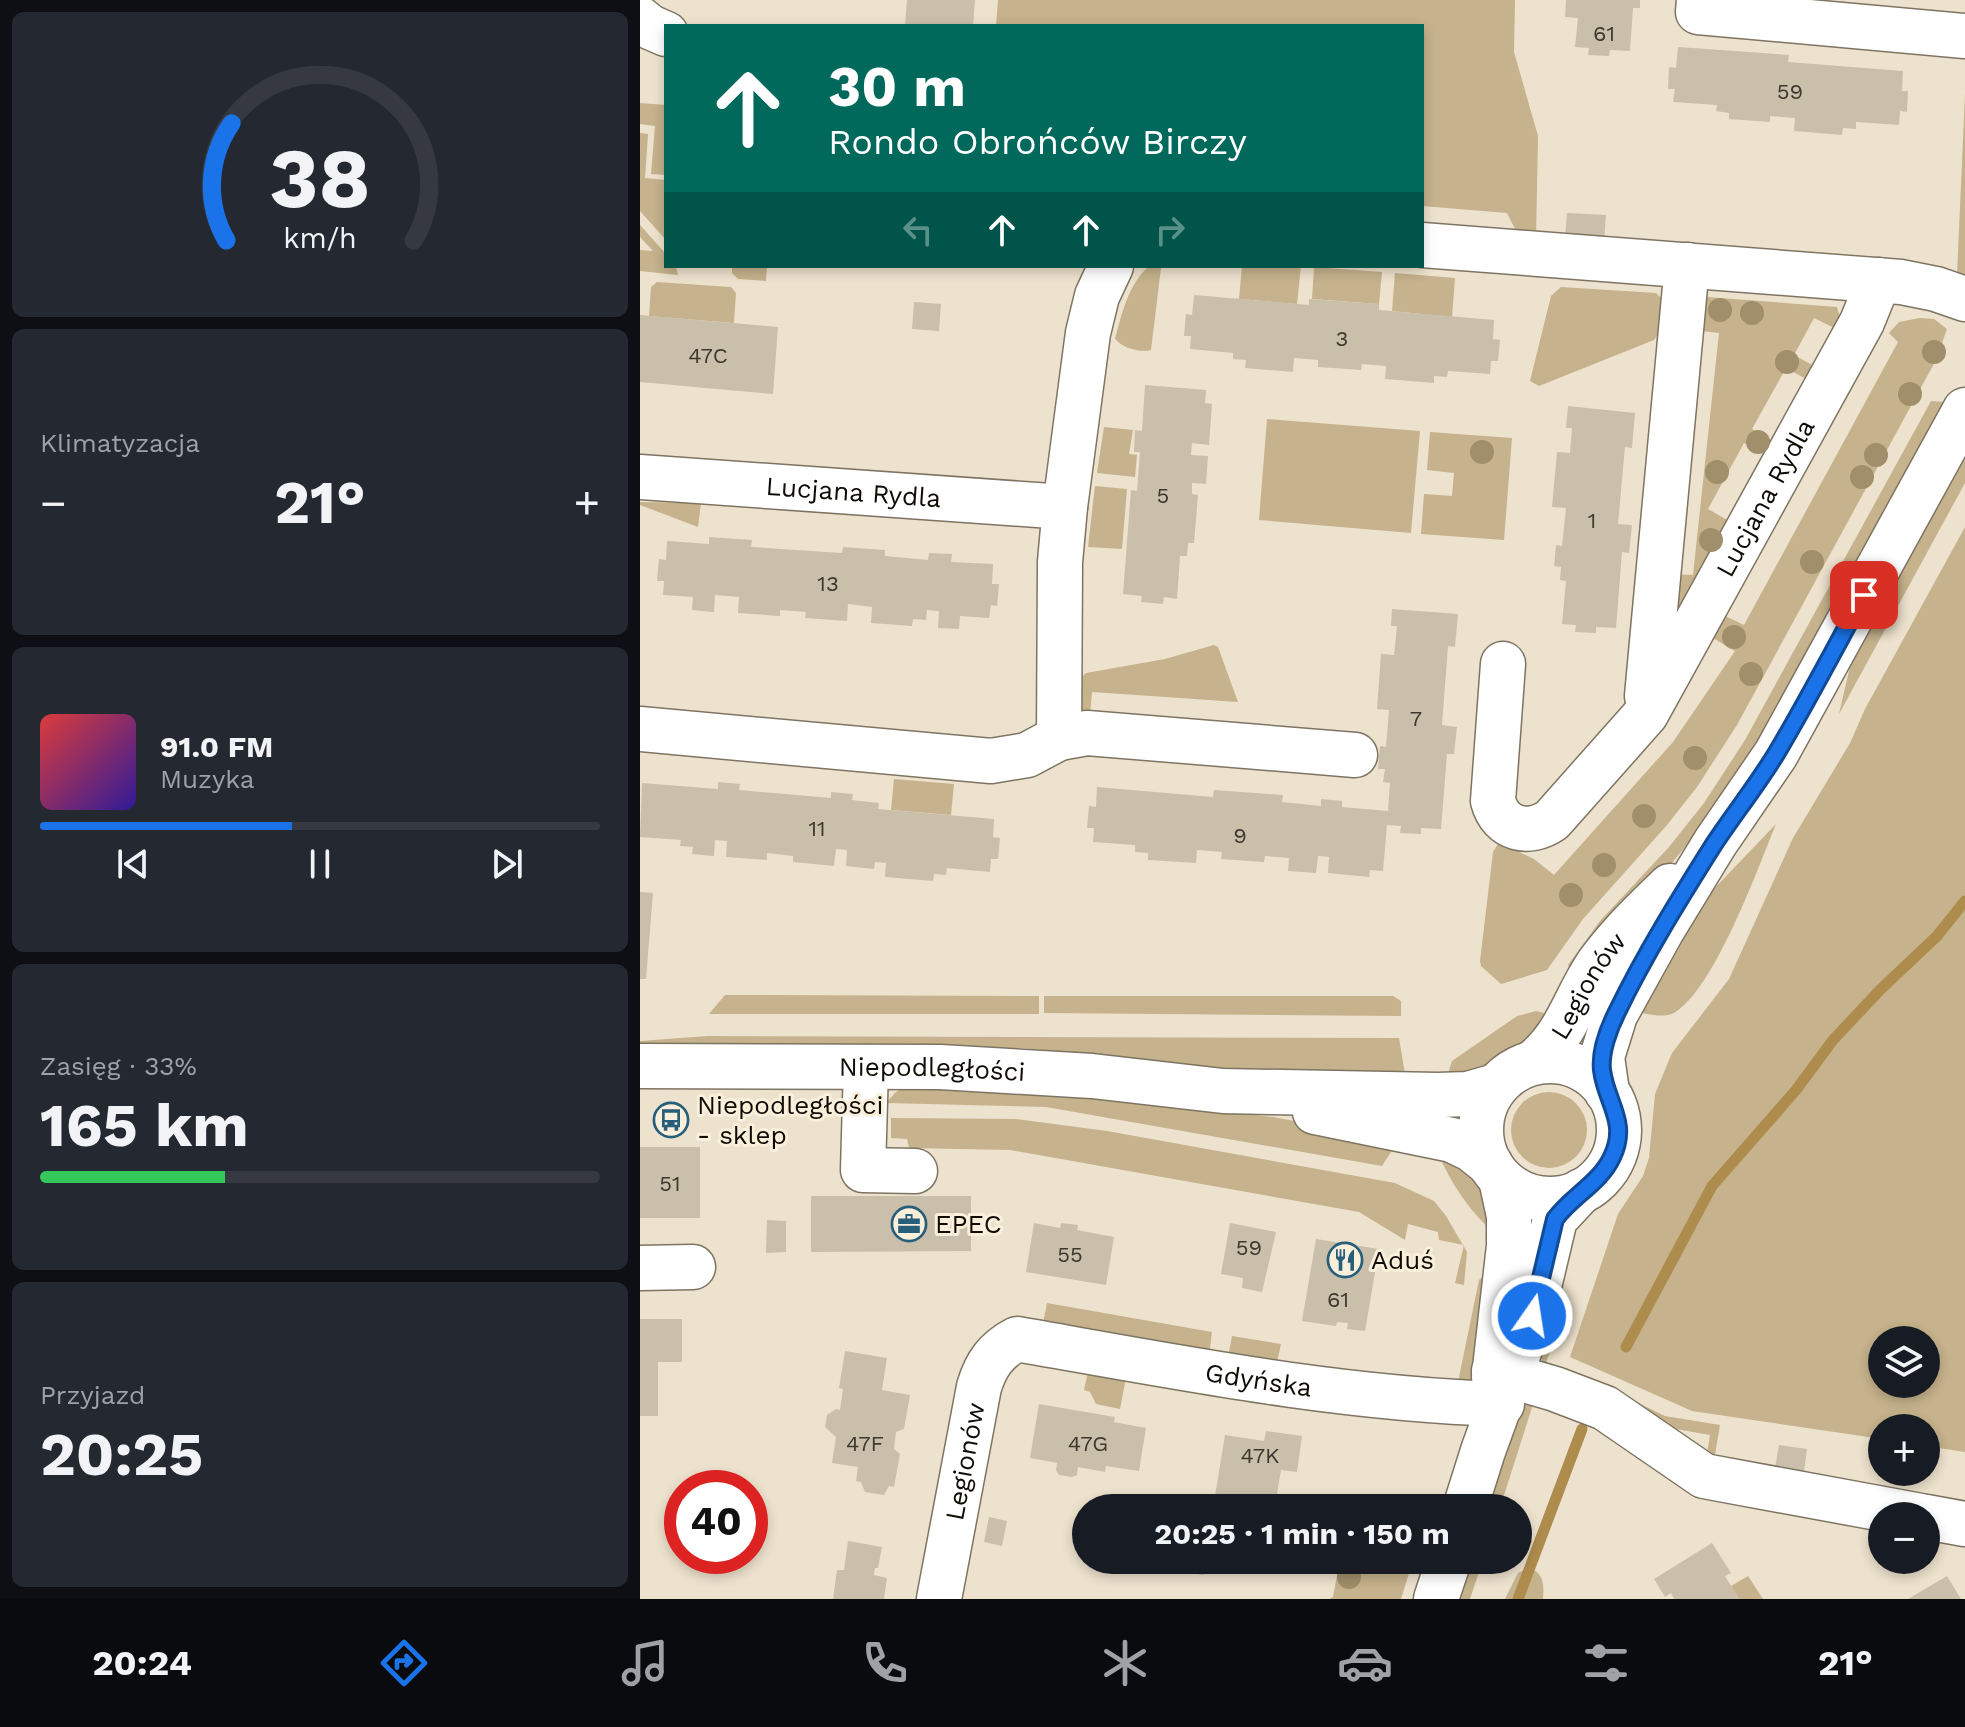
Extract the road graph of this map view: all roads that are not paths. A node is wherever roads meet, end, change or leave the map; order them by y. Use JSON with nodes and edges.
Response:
{"nodes":[{"id":1,"x":1699,"y":0,"type":"edge"},
{"id":2,"x":640,"y":19,"type":"edge"},
{"id":3,"x":664,"y":33,"type":"edge"},
{"id":4,"x":1965,"y":36,"type":"edge"},
{"id":5,"x":1424,"y":245,"type":"edge"},
{"id":6,"x":1687,"y":265,"type":"junction"},
{"id":7,"x":1110,"y":268,"type":"edge"},
{"id":8,"x":1879,"y":280,"type":"junction"},
{"id":9,"x":1965,"y":299,"type":"edge"},
{"id":10,"x":1965,"y":410,"type":"edge"},
{"id":11,"x":640,"y":477,"type":"edge"},
{"id":12,"x":1065,"y":507,"type":"junction"},
{"id":13,"x":1503,"y":664,"type":"dead end"},
{"id":14,"x":1646,"y":714,"type":"junction"},
{"id":15,"x":640,"y":729,"type":"edge"},
{"id":16,"x":1059,"y":738,"type":"junction"},
{"id":17,"x":1355,"y":755,"type":"dead end"},
{"id":18,"x":1715,"y":843,"type":"junction"},
{"id":19,"x":1534,"y":1062,"type":"junction"},
{"id":20,"x":640,"y":1066,"type":"edge"},
{"id":21,"x":866,"y":1067,"type":"junction"},
{"id":22,"x":1496,"y":1086,"type":"junction"},
{"id":23,"x":1223,"y":1091,"type":"junction"},
{"id":24,"x":1607,"y":1092,"type":"junction"},
{"id":25,"x":915,"y":1171,"type":"dead end"},
{"id":26,"x":1496,"y":1172,"type":"junction"},
{"id":27,"x":1581,"y":1191,"type":"junction"},
{"id":28,"x":693,"y":1267,"type":"dead end"},
{"id":29,"x":640,"y":1268,"type":"edge"},
{"id":30,"x":1017,"y":1339,"type":"joint"},
{"id":31,"x":1499,"y":1388,"type":"junction"},
{"id":32,"x":1469,"y":1494,"type":"edge"},
{"id":33,"x":1868,"y":1506,"type":"edge"},
{"id":34,"x":1940,"y":1519,"type":"edge"},
{"id":35,"x":1965,"y":1524,"type":"edge"},
{"id":36,"x":1444,"y":1574,"type":"edge"},
{"id":37,"x":939,"y":1599,"type":"edge"},
{"id":38,"x":1436,"y":1599,"type":"edge"}],
"edges":[{"from":1,"to":4,"type":"street"},
{"from":2,"to":3,"type":"street"},
{"from":5,"to":6,"type":"street"},
{"from":6,"to":8,"type":"street"},
{"from":6,"to":14,"type":"street"},
{"from":7,"to":12,"type":"street"},
{"from":8,"to":9,"type":"street"},
{"from":8,"to":14,"type":"street","name":"Lucjana Rydla"},
{"from":10,"to":18,"type":"street","name":"Legionów"},
{"from":11,"to":12,"type":"street","name":"Lucjana Rydla"},
{"from":12,"to":16,"type":"street"},
{"from":13,"to":14,"type":"street","name":"Lucjana Rydla"},
{"from":15,"to":16,"type":"street"},
{"from":16,"to":17,"type":"street"},
{"from":18,"to":19,"type":"street","name":"Legionów"},
{"from":18,"to":24,"type":"street","name":"Legionów"},
{"from":19,"to":22,"type":"street"},
{"from":19,"to":24,"type":"street"},
{"from":20,"to":21,"type":"street","name":"Niepodległości"},
{"from":21,"to":23,"type":"street","name":"Niepodległości"},
{"from":21,"to":25,"type":"street"},
{"from":22,"to":23,"type":"street","name":"Niepodległości"},
{"from":22,"to":26,"type":"street"},
{"from":23,"to":26,"type":"street","name":"Niepodległości"},
{"from":24,"to":27,"type":"street"},
{"from":26,"to":27,"type":"street"},
{"from":26,"to":31,"type":"street"},
{"from":27,"to":31,"type":"street"},
{"from":28,"to":29,"type":"street"},
{"from":30,"to":31,"type":"street","name":"Gdyńska"},
{"from":30,"to":37,"type":"street","name":"Legionów"},
{"from":31,"to":32,"type":"street"},
{"from":31,"to":33,"type":"street","name":"Gdyńska"},
{"from":34,"to":35,"type":"street","name":"Gdyńska"},
{"from":36,"to":38,"type":"street"}]}
